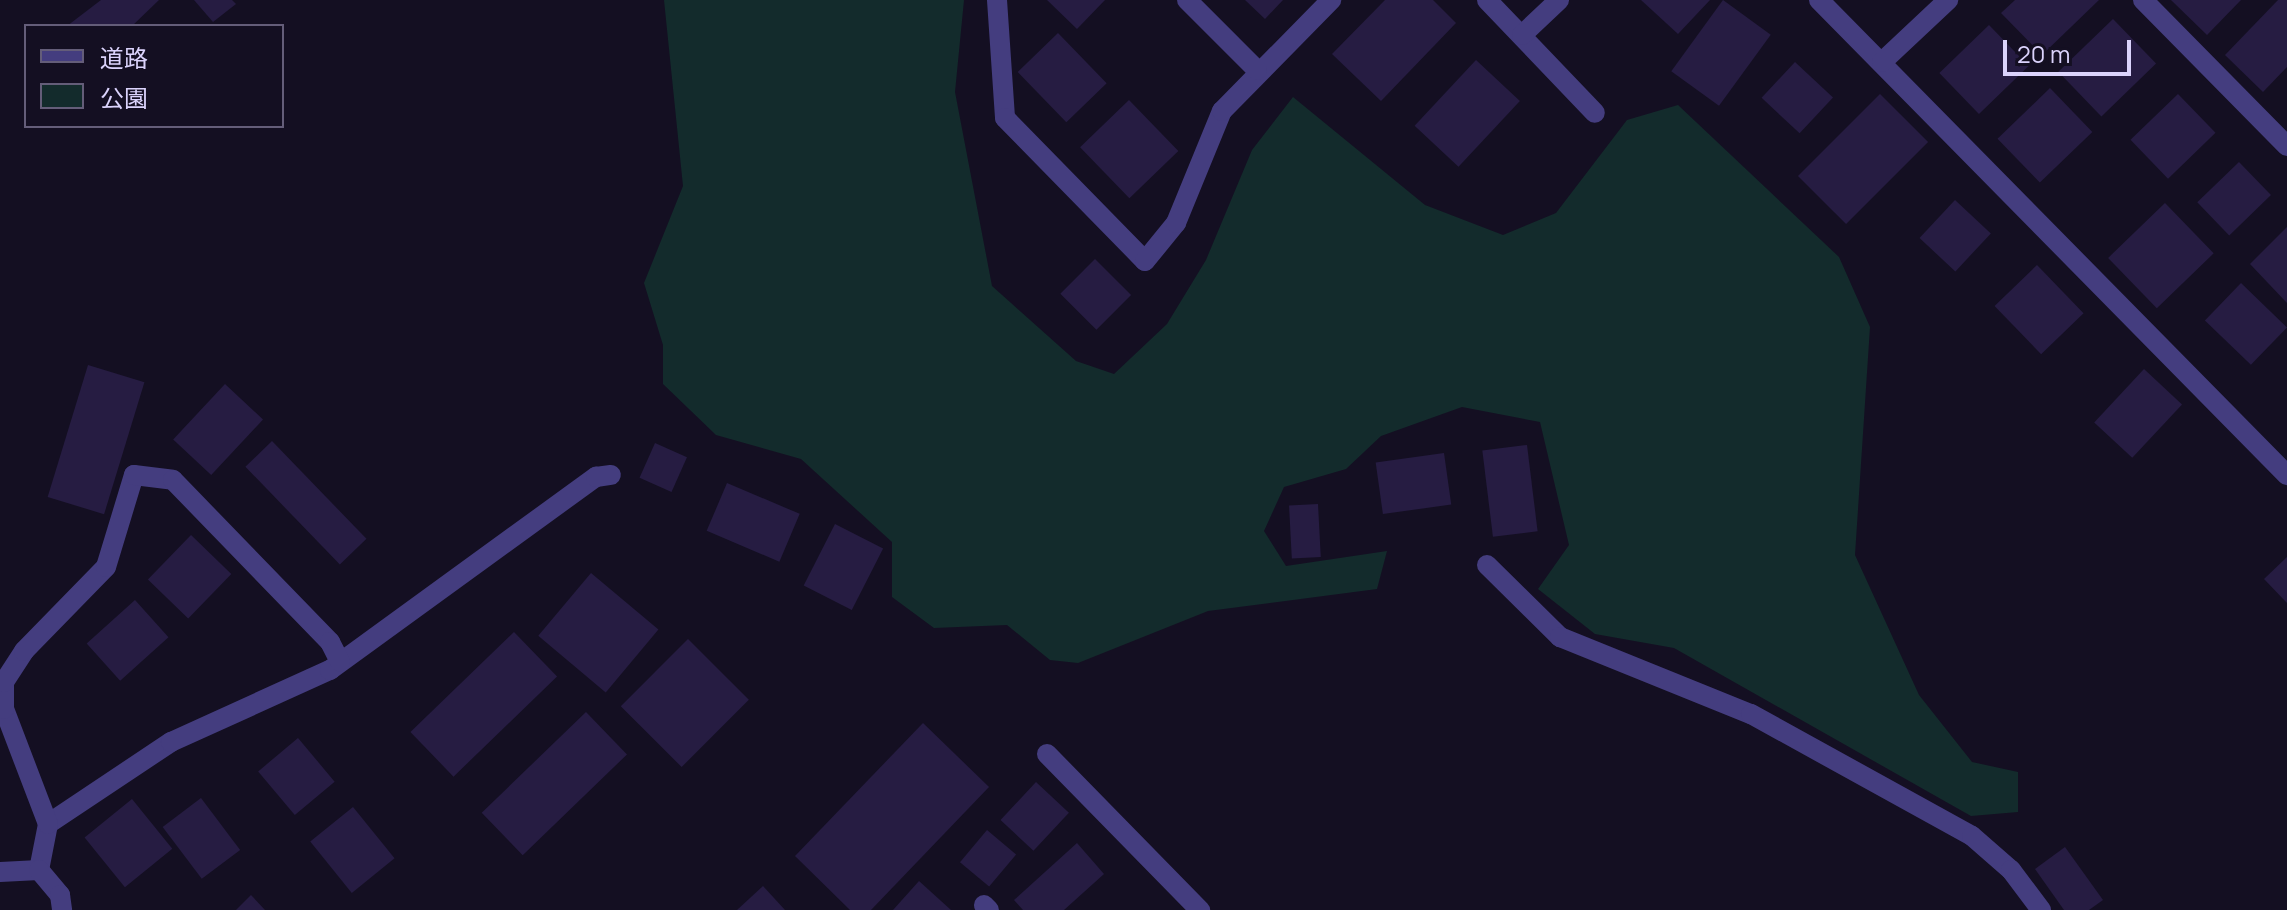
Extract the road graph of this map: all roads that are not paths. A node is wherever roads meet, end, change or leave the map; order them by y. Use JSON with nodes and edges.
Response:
{"nodes":[{"id":1,"x":997,"y":0,"type":"edge"},
{"id":2,"x":1187,"y":0,"type":"edge"},
{"id":3,"x":1331,"y":0,"type":"edge"},
{"id":4,"x":1487,"y":0,"type":"edge"},
{"id":5,"x":1559,"y":0,"type":"edge"},
{"id":6,"x":1819,"y":0,"type":"edge"},
{"id":7,"x":1948,"y":0,"type":"edge"},
{"id":8,"x":2143,"y":0,"type":"edge"},
{"id":9,"x":1522,"y":35,"type":"junction"},
{"id":10,"x":1882,"y":62,"type":"junction"},
{"id":11,"x":1257,"y":70,"type":"junction"},
{"id":12,"x":1595,"y":113,"type":"dead end"},
{"id":13,"x":2287,"y":146,"type":"edge"},
{"id":14,"x":611,"y":475,"type":"dead end"},
{"id":15,"x":2287,"y":475,"type":"edge"},
{"id":16,"x":1487,"y":565,"type":"dead end"},
{"id":17,"x":340,"y":662,"type":"junction"},
{"id":18,"x":1047,"y":754,"type":"dead end"},
{"id":19,"x":48,"y":824,"type":"junction"},
{"id":20,"x":39,"y":870,"type":"junction"},
{"id":21,"x":0,"y":872,"type":"edge"},
{"id":22,"x":1189,"y":907,"type":"edge"},
{"id":23,"x":62,"y":910,"type":"edge"},
{"id":24,"x":2041,"y":910,"type":"edge"}],
"edges":[{"from":1,"to":11,"type":"street"},
{"from":2,"to":11,"type":"street"},
{"from":3,"to":11,"type":"street"},
{"from":4,"to":9,"type":"street"},
{"from":5,"to":9,"type":"street"},
{"from":6,"to":10,"type":"street"},
{"from":7,"to":10,"type":"street"},
{"from":8,"to":13,"type":"street"},
{"from":9,"to":12,"type":"street"},
{"from":10,"to":15,"type":"street"},
{"from":14,"to":17,"type":"street"},
{"from":16,"to":24,"type":"street"},
{"from":17,"to":19,"type":"street"},
{"from":17,"to":19,"type":"street"},
{"from":18,"to":22,"type":"street"},
{"from":19,"to":20,"type":"street"},
{"from":20,"to":21,"type":"street"},
{"from":20,"to":23,"type":"street"}]}
